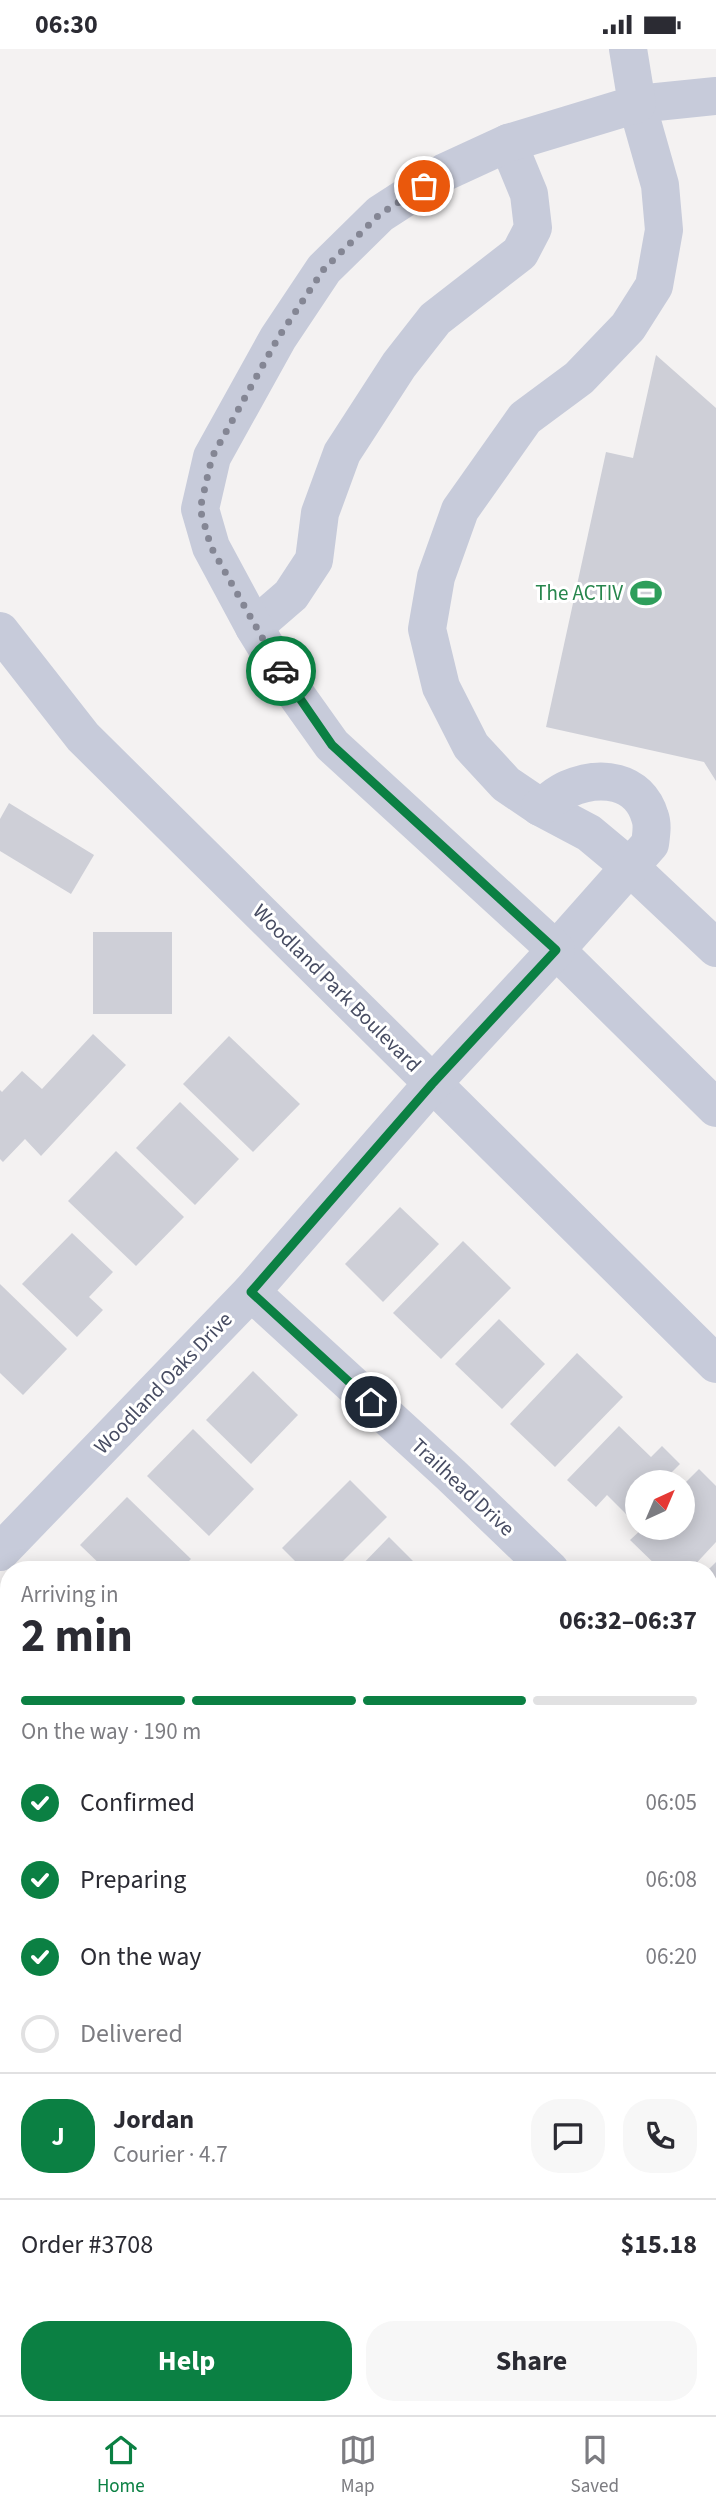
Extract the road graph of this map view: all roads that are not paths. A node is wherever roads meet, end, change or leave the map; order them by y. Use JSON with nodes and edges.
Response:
{"nodes":[{"id":1,"x":628,"y":49,"type":"edge"},
{"id":2,"x":716,"y":96,"type":"edge"},
{"id":3,"x":638,"y":104,"type":"junction"},
{"id":4,"x":508,"y":143,"type":"junction"},
{"id":5,"x":254,"y":627,"type":"junction"},
{"id":6,"x":0,"y":631,"type":"edge"},
{"id":7,"x":540,"y":807,"type":"junction"},
{"id":8,"x":631,"y":868,"type":"junction"},
{"id":9,"x":716,"y":948,"type":"edge"},
{"id":10,"x":556,"y":950,"type":"junction"},
{"id":11,"x":432,"y":1084,"type":"junction"},
{"id":12,"x":716,"y":1108,"type":"edge"},
{"id":13,"x":251,"y":1292,"type":"junction"},
{"id":14,"x":716,"y":1364,"type":"edge"},
{"id":15,"x":0,"y":1552,"type":"edge"},
{"id":16,"x":541,"y":1561,"type":"edge"}],
"edges":[{"from":1,"to":3,"type":"street"},
{"from":2,"to":3,"type":"street"},
{"from":3,"to":4,"type":"street"},
{"from":3,"to":7,"type":"street"},
{"from":4,"to":5,"type":"street"},
{"from":4,"to":5,"type":"street"},
{"from":5,"to":10,"type":"street"},
{"from":6,"to":11,"type":"street","name":"Woodland Park Boulevard"},
{"from":7,"to":8,"type":"street"},
{"from":7,"to":8,"type":"street","name":"Woodland Oaks Drive"},
{"from":8,"to":9,"type":"street"},
{"from":8,"to":10,"type":"street","name":"Woodland Oaks Drive"},
{"from":10,"to":11,"type":"street","name":"Woodland Oaks Drive"},
{"from":10,"to":12,"type":"street"},
{"from":11,"to":13,"type":"street","name":"Woodland Oaks Drive"},
{"from":11,"to":14,"type":"street","name":"Woodland Park Boulevard"},
{"from":13,"to":15,"type":"street","name":"Woodland Oaks Drive"},
{"from":13,"to":16,"type":"street","name":"Trailhead Drive"}]}
